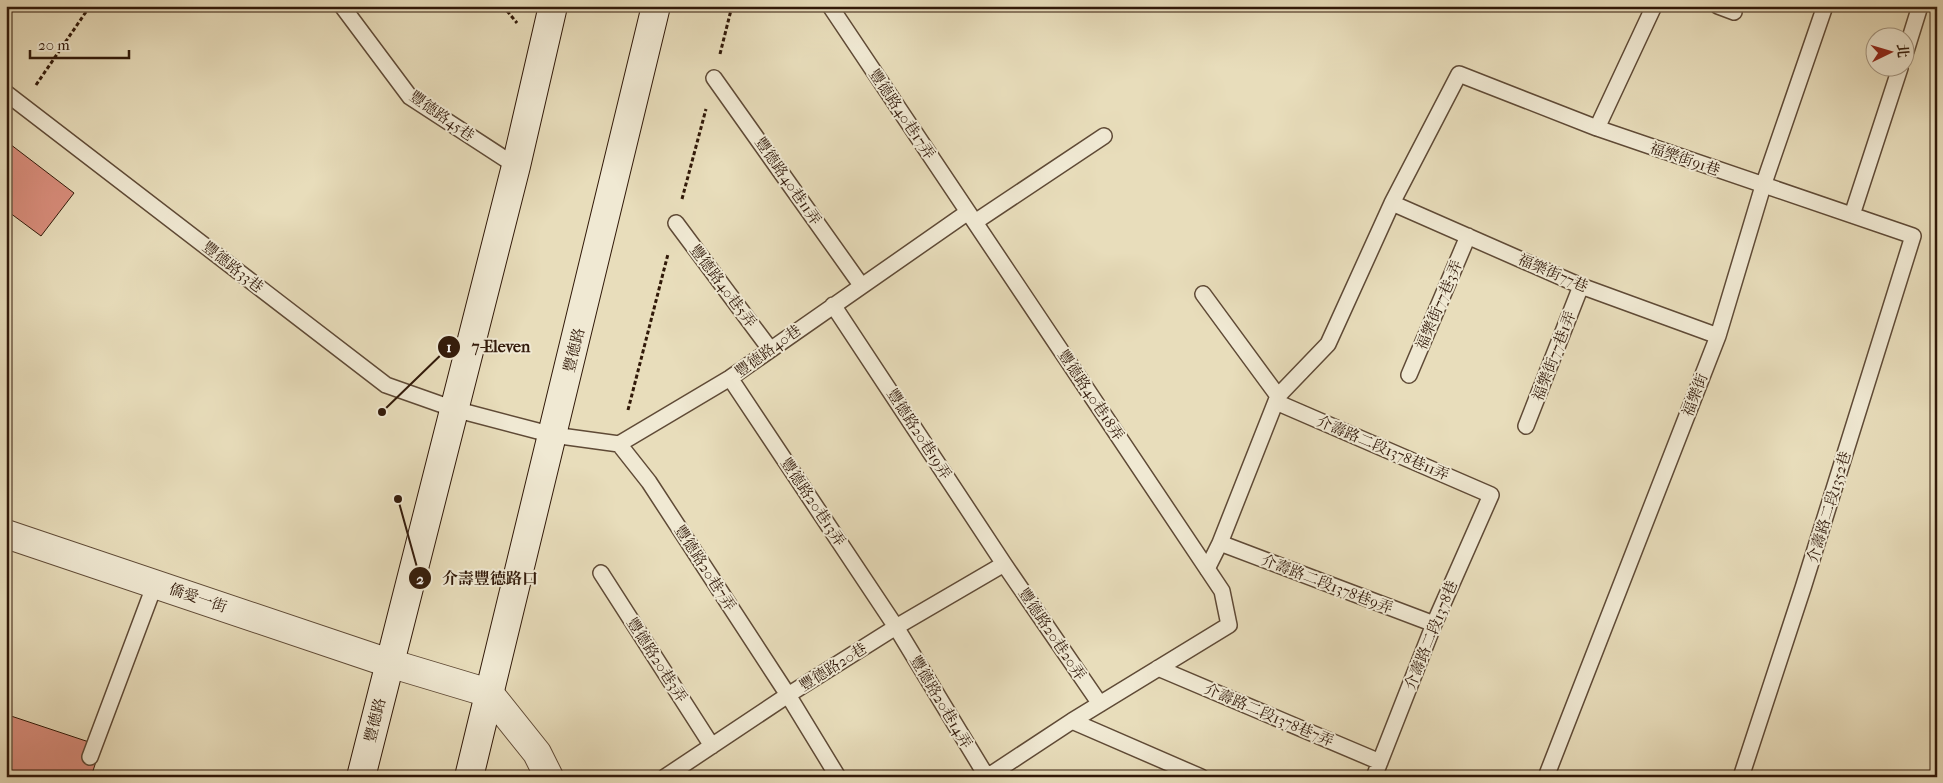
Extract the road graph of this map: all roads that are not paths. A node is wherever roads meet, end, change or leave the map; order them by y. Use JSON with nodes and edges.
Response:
{"nodes":[{"id":1,"x":342,"y":6,"type":"edge"},
{"id":2,"x":554,"y":6,"type":"edge"},
{"id":3,"x":656,"y":6,"type":"edge"},
{"id":4,"x":830,"y":6,"type":"edge"},
{"id":5,"x":1654,"y":6,"type":"edge"},
{"id":6,"x":1718,"y":6,"type":"edge"},
{"id":7,"x":1825,"y":6,"type":"edge"},
{"id":8,"x":1920,"y":6,"type":"edge"},
{"id":9,"x":1734,"y":12,"type":"dead end"},
{"id":10,"x":1913,"y":28,"type":"edge"},
{"id":11,"x":714,"y":78,"type":"dead end"},
{"id":12,"x":1897,"y":78,"type":"edge"},
{"id":13,"x":6,"y":92,"type":"edge"},
{"id":14,"x":1597,"y":128,"type":"junction"},
{"id":15,"x":1104,"y":136,"type":"dead end"},
{"id":16,"x":516,"y":166,"type":"junction"},
{"id":17,"x":1763,"y":186,"type":"junction"},
{"id":18,"x":1392,"y":203,"type":"junction"},
{"id":19,"x":1852,"y":215,"type":"junction"},
{"id":20,"x":971,"y":217,"type":"junction"},
{"id":21,"x":676,"y":223,"type":"dead end"},
{"id":22,"x":1468,"y":236,"type":"junction"},
{"id":23,"x":1913,"y":236,"type":"joint"},
{"id":24,"x":861,"y":285,"type":"junction"},
{"id":25,"x":1581,"y":286,"type":"junction"},
{"id":26,"x":1203,"y":294,"type":"dead end"},
{"id":27,"x":833,"y":304,"type":"junction"},
{"id":28,"x":1718,"y":336,"type":"junction"},
{"id":29,"x":770,"y":349,"type":"junction"},
{"id":30,"x":1409,"y":374,"type":"dead end"},
{"id":31,"x":730,"y":378,"type":"junction"},
{"id":32,"x":1277,"y":399,"type":"junction"},
{"id":33,"x":454,"y":409,"type":"junction"},
{"id":34,"x":1526,"y":426,"type":"dead end"},
{"id":35,"x":553,"y":436,"type":"junction"},
{"id":36,"x":619,"y":444,"type":"junction"},
{"id":37,"x":1491,"y":495,"type":"joint"},
{"id":38,"x":6,"y":534,"type":"edge"},
{"id":39,"x":1220,"y":543,"type":"junction"},
{"id":40,"x":1004,"y":564,"type":"junction"},
{"id":41,"x":1207,"y":569,"type":"junction"},
{"id":42,"x":601,"y":573,"type":"dead end"},
{"id":43,"x":154,"y":584,"type":"junction"},
{"id":44,"x":1434,"y":624,"type":"junction"},
{"id":45,"x":896,"y":627,"type":"junction"},
{"id":46,"x":389,"y":663,"type":"junction"},
{"id":47,"x":1158,"y":668,"type":"junction"},
{"id":48,"x":488,"y":694,"type":"junction"},
{"id":49,"x":788,"y":695,"type":"junction"},
{"id":50,"x":1100,"y":704,"type":"junction"},
{"id":51,"x":1072,"y":721,"type":"junction"},
{"id":52,"x":712,"y":746,"type":"junction"},
{"id":53,"x":90,"y":757,"type":"dead end"},
{"id":54,"x":1377,"y":770,"type":"edge"},
{"id":55,"x":360,"y":777,"type":"edge"},
{"id":56,"x":469,"y":777,"type":"edge"},
{"id":57,"x":549,"y":777,"type":"edge"},
{"id":58,"x":665,"y":777,"type":"edge"},
{"id":59,"x":838,"y":777,"type":"edge"},
{"id":60,"x":987,"y":777,"type":"edge"},
{"id":61,"x":1201,"y":777,"type":"edge"},
{"id":62,"x":1546,"y":777,"type":"edge"},
{"id":63,"x":1741,"y":777,"type":"edge"}],
"edges":[{"from":1,"to":16,"type":"lane","name":"豐德路45巷"},
{"from":2,"to":16,"type":"main road","name":"豐德路"},
{"from":3,"to":35,"type":"main road","name":"豐德路"},
{"from":4,"to":20,"type":"lane","name":"豐德路40巷17弄"},
{"from":5,"to":14,"type":"lane"},
{"from":6,"to":9,"type":"lane"},
{"from":7,"to":17,"type":"lane","name":"福樂街"},
{"from":8,"to":10,"type":"lane"},
{"from":11,"to":24,"type":"lane","name":"豐德路40巷11弄"},
{"from":12,"to":19,"type":"lane"},
{"from":13,"to":33,"type":"lane","name":"豐德路33巷"},
{"from":14,"to":17,"type":"lane","name":"福樂街91巷"},
{"from":14,"to":18,"type":"lane","name":"福樂街91巷"},
{"from":15,"to":20,"type":"lane","name":"豐德路40巷"},
{"from":16,"to":33,"type":"main road","name":"豐德路"},
{"from":17,"to":19,"type":"lane","name":"福樂街91巷"},
{"from":17,"to":28,"type":"lane","name":"福樂街"},
{"from":18,"to":22,"type":"lane","name":"福樂街77巷"},
{"from":18,"to":32,"type":"lane"},
{"from":19,"to":23,"type":"lane","name":"福樂街91巷"},
{"from":20,"to":24,"type":"lane","name":"豐德路40巷"},
{"from":20,"to":41,"type":"lane","name":"豐德路40巷18弄"},
{"from":21,"to":29,"type":"lane","name":"豐德路40巷5弄"},
{"from":22,"to":25,"type":"lane","name":"福樂街77巷"},
{"from":22,"to":30,"type":"lane","name":"福樂街77巷3弄"},
{"from":23,"to":63,"type":"lane","name":"介壽路二段1352巷"},
{"from":24,"to":27,"type":"lane","name":"豐德路40巷"},
{"from":25,"to":28,"type":"lane","name":"福樂街77巷"},
{"from":25,"to":34,"type":"lane","name":"福樂街77巷1弄"},
{"from":26,"to":32,"type":"lane"},
{"from":27,"to":29,"type":"lane","name":"豐德路40巷"},
{"from":27,"to":40,"type":"lane","name":"豐德路20巷19弄"},
{"from":28,"to":62,"type":"lane","name":"福樂街"},
{"from":29,"to":31,"type":"lane","name":"豐德路40巷"},
{"from":31,"to":36,"type":"lane","name":"豐德路40巷"},
{"from":31,"to":45,"type":"lane","name":"豐德路20巷13弄"},
{"from":32,"to":37,"type":"lane","name":"介壽路二段1378巷11弄"},
{"from":32,"to":39,"type":"lane"},
{"from":33,"to":35,"type":"lane","name":"豐德路33巷"},
{"from":33,"to":46,"type":"main road","name":"豐德路"},
{"from":35,"to":36,"type":"lane"},
{"from":35,"to":48,"type":"main road","name":"豐德路"},
{"from":36,"to":49,"type":"lane","name":"豐德路20巷7弄"},
{"from":37,"to":44,"type":"lane","name":"介壽路二段1378巷"},
{"from":38,"to":43,"type":"main road","name":"僑愛一街"},
{"from":39,"to":41,"type":"lane"},
{"from":39,"to":44,"type":"lane","name":"介壽路二段1378巷9弄"},
{"from":40,"to":45,"type":"lane","name":"豐德路20巷"},
{"from":40,"to":50,"type":"lane","name":"豐德路20巷20弄"},
{"from":41,"to":47,"type":"lane","name":"豐德路40巷18弄"},
{"from":42,"to":52,"type":"lane","name":"豐德路20巷3弄"},
{"from":43,"to":46,"type":"main road","name":"僑愛一街"},
{"from":43,"to":53,"type":"lane"},
{"from":44,"to":54,"type":"lane","name":"介壽路二段1378巷"},
{"from":45,"to":49,"type":"lane","name":"豐德路20巷"},
{"from":45,"to":60,"type":"lane","name":"豐德路20巷14弄"},
{"from":46,"to":48,"type":"main road"},
{"from":46,"to":55,"type":"main road","name":"豐德路"},
{"from":47,"to":50,"type":"lane"},
{"from":47,"to":54,"type":"lane","name":"介壽路二段1378巷7弄"},
{"from":48,"to":56,"type":"main road","name":"豐德路"},
{"from":48,"to":57,"type":"main road"},
{"from":49,"to":52,"type":"lane","name":"豐德路20巷"},
{"from":49,"to":59,"type":"lane","name":"豐德路20巷7弄"},
{"from":50,"to":51,"type":"lane"},
{"from":51,"to":60,"type":"lane"},
{"from":51,"to":61,"type":"lane"},
{"from":52,"to":58,"type":"lane","name":"豐德路20巷"}]}
